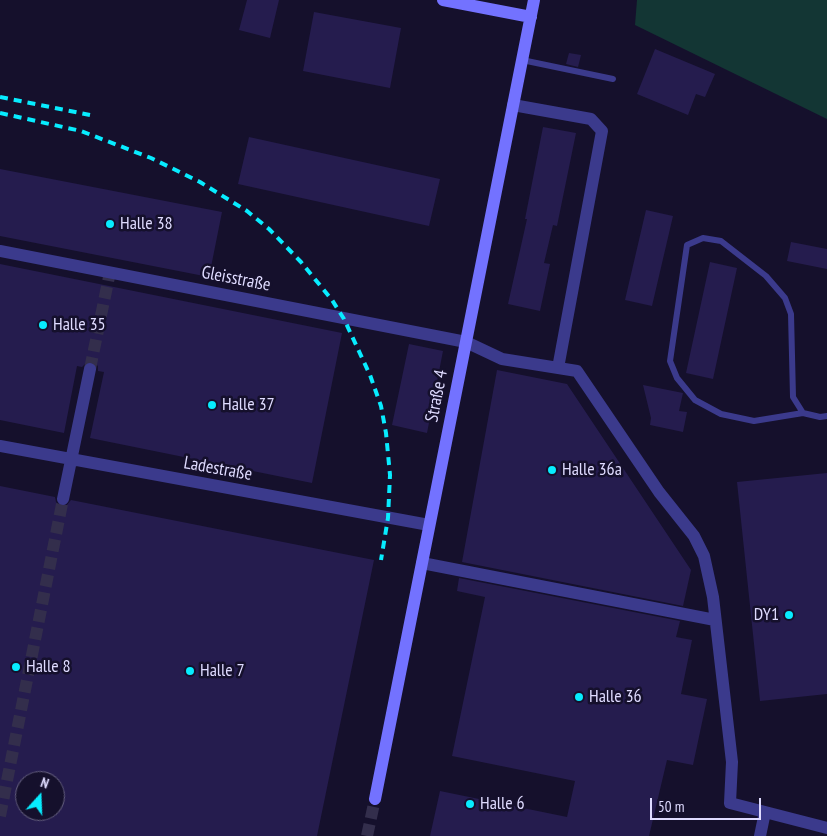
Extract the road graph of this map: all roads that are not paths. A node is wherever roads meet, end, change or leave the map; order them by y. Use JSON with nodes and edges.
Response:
{"nodes":[{"id":1,"x":443,"y":0,"type":"edge"},
{"id":2,"x":534,"y":0,"type":"edge"},
{"id":3,"x":531,"y":18,"type":"junction"},
{"id":4,"x":522,"y":60,"type":"junction"},
{"id":5,"x":613,"y":79,"type":"dead end"},
{"id":6,"x":513,"y":105,"type":"junction"},
{"id":7,"x":0,"y":251,"type":"edge"},
{"id":8,"x":466,"y":342,"type":"junction"},
{"id":9,"x":558,"y":368,"type":"junction"},
{"id":10,"x":90,"y":369,"type":"tunnel mouth"},
{"id":11,"x":804,"y":413,"type":"junction"},
{"id":12,"x":827,"y":416,"type":"edge"},
{"id":13,"x":0,"y":446,"type":"edge"},
{"id":14,"x":70,"y":460,"type":"junction"},
{"id":15,"x":63,"y":499,"type":"tunnel mouth"},
{"id":16,"x":429,"y":525,"type":"junction"},
{"id":17,"x":422,"y":563,"type":"junction"},
{"id":18,"x":716,"y":620,"type":"junction"},
{"id":19,"x":375,"y":799,"type":"tunnel mouth"},
{"id":20,"x":765,"y":812,"type":"junction"},
{"id":21,"x":827,"y":828,"type":"edge"},
{"id":22,"x":760,"y":836,"type":"edge"}],
"edges":[{"from":1,"to":3,"type":"street"},
{"from":2,"to":3,"type":"street","name":"Straße 4"},
{"from":3,"to":4,"type":"street","name":"Straße 4"},
{"from":4,"to":5,"type":"lane"},
{"from":4,"to":6,"type":"street","name":"Straße 4"},
{"from":6,"to":8,"type":"street","name":"Straße 4"},
{"from":6,"to":9,"type":"street"},
{"from":7,"to":8,"type":"street","name":"Gleisstraße"},
{"from":8,"to":9,"type":"street","name":"Gleisstraße"},
{"from":8,"to":16,"type":"street","name":"Straße 4"},
{"from":9,"to":18,"type":"street","name":"Gleisstraße"},
{"from":10,"to":14,"type":"street"},
{"from":11,"to":11,"type":"lane"},
{"from":11,"to":12,"type":"lane"},
{"from":13,"to":14,"type":"street","name":"Ladestraße"},
{"from":14,"to":15,"type":"street"},
{"from":14,"to":16,"type":"street","name":"Ladestraße"},
{"from":16,"to":17,"type":"street","name":"Straße 4"},
{"from":17,"to":18,"type":"street"},
{"from":17,"to":19,"type":"street","name":"Straße 4"},
{"from":18,"to":20,"type":"street","name":"Gleisstraße"},
{"from":20,"to":21,"type":"street"},
{"from":20,"to":22,"type":"street"}]}
